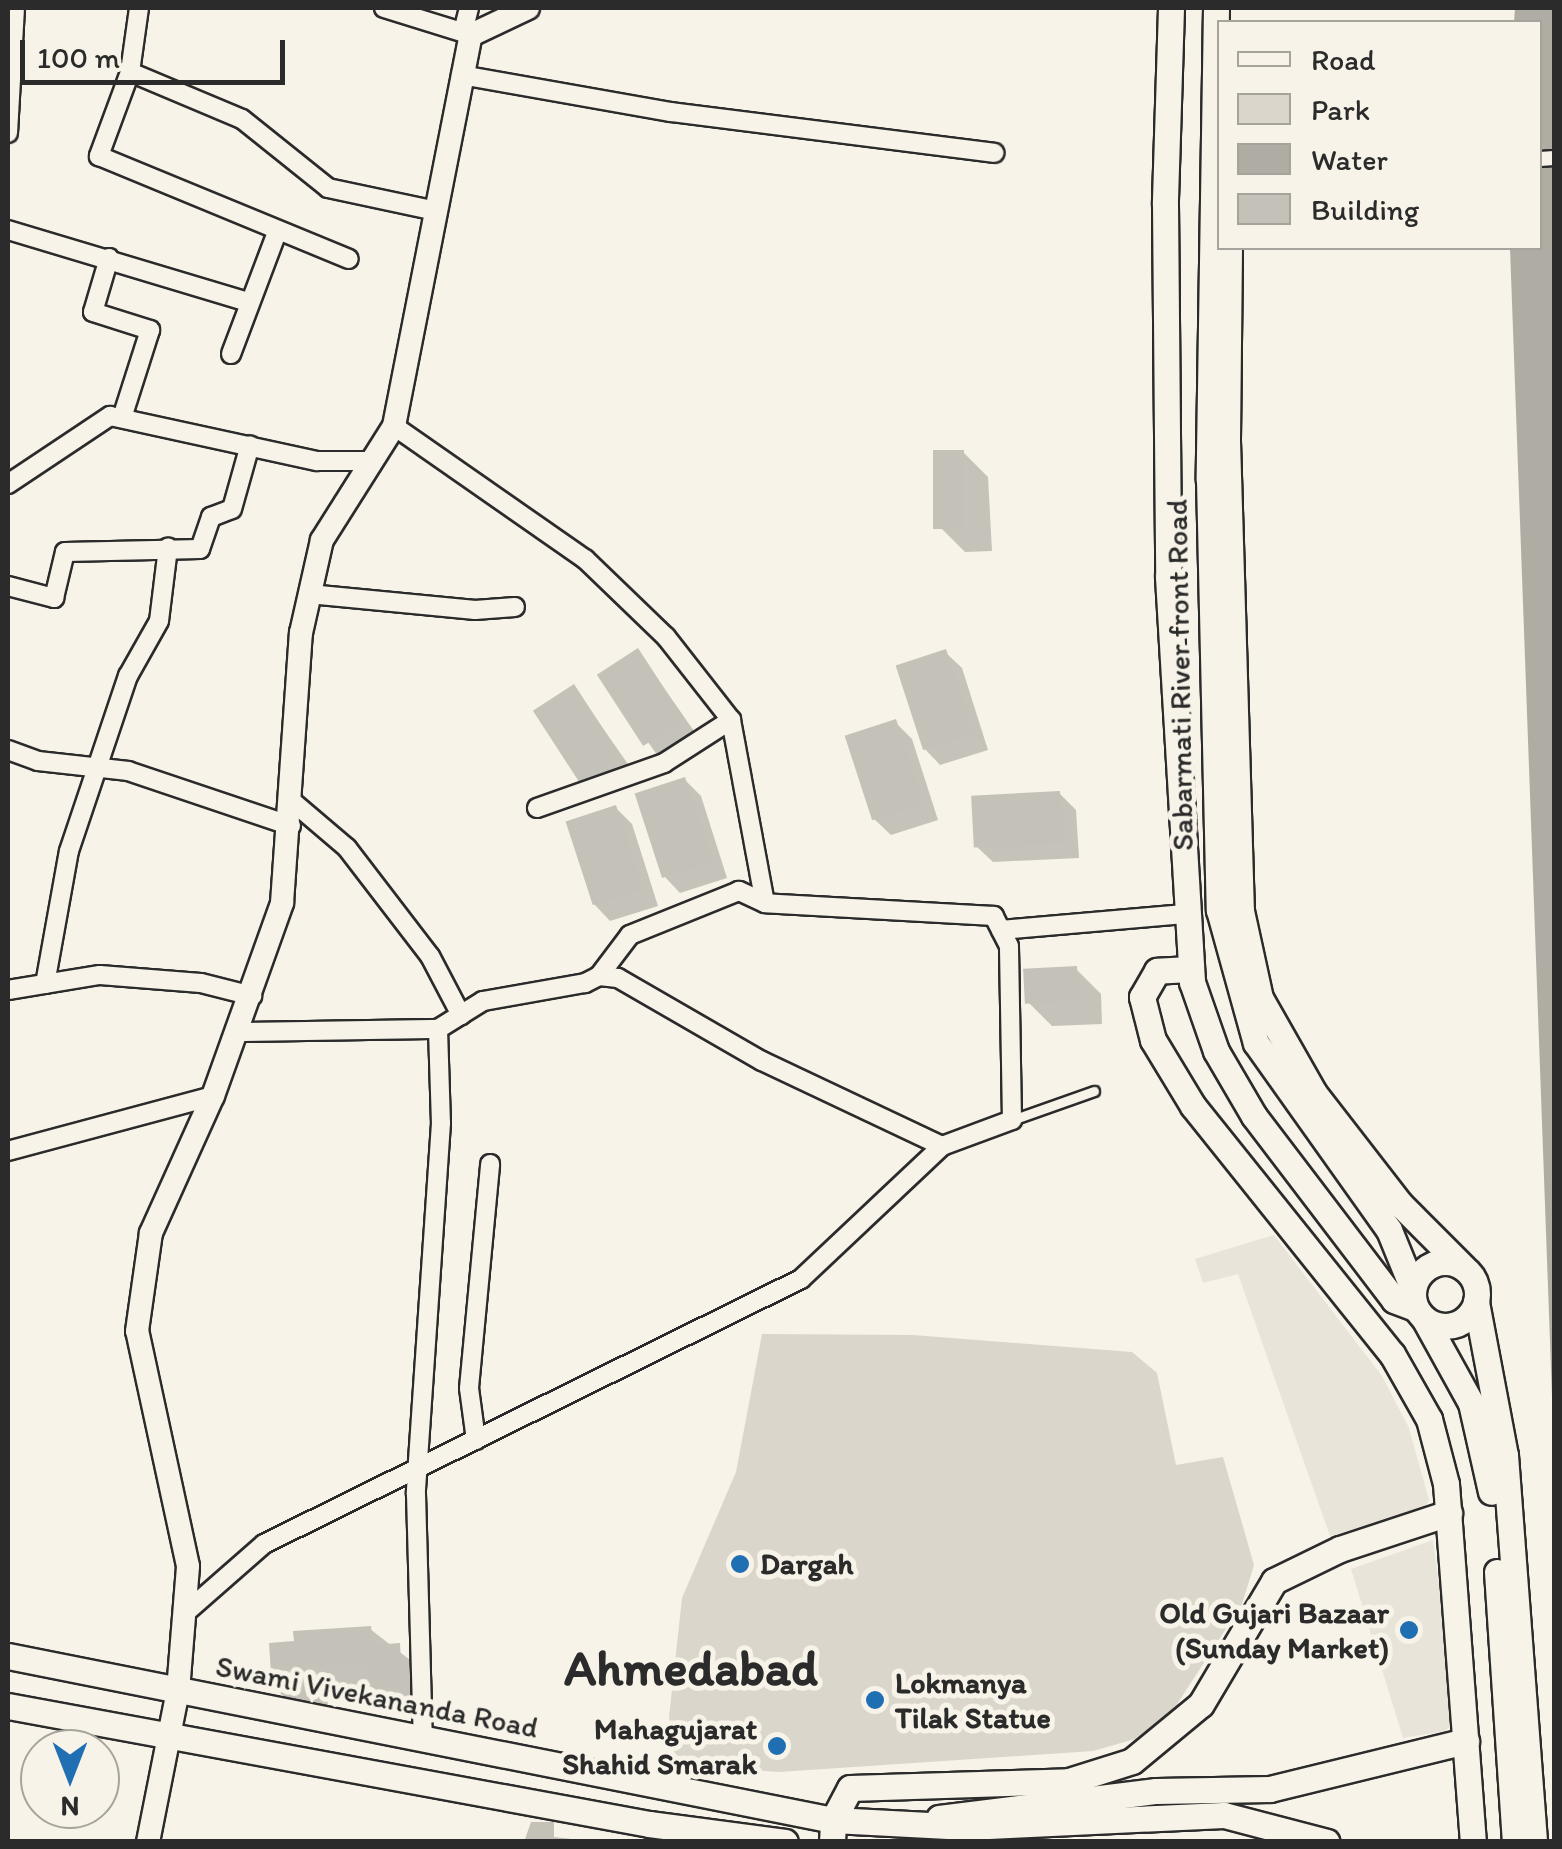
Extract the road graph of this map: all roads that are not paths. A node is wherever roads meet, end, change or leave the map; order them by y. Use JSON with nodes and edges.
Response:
{"nodes":[{"id":1,"x":15,"y":8,"type":"edge"},
{"id":2,"x":139,"y":8,"type":"edge"},
{"id":3,"x":384,"y":8,"type":"edge"},
{"id":4,"x":469,"y":8,"type":"edge"},
{"id":5,"x":528,"y":8,"type":"edge"},
{"id":6,"x":1171,"y":8,"type":"edge"},
{"id":7,"x":1216,"y":8,"type":"edge"},
{"id":8,"x":467,"y":34,"type":"junction"},
{"id":9,"x":130,"y":72,"type":"junction"},
{"id":10,"x":461,"y":76,"type":"junction"},
{"id":11,"x":8,"y":132,"type":"edge"},
{"id":12,"x":994,"y":153,"type":"dead end"},
{"id":13,"x":436,"y":211,"type":"junction"},
{"id":14,"x":8,"y":230,"type":"edge"},
{"id":15,"x":277,"y":232,"type":"junction"},
{"id":16,"x":1229,"y":250,"type":"edge"},
{"id":17,"x":109,"y":258,"type":"junction"},
{"id":18,"x":350,"y":258,"type":"dead end"},
{"id":19,"x":248,"y":302,"type":"junction"},
{"id":20,"x":232,"y":354,"type":"dead end"},
{"id":21,"x":122,"y":418,"type":"junction"},
{"id":22,"x":394,"y":426,"type":"junction"},
{"id":23,"x":250,"y":445,"type":"junction"},
{"id":24,"x":369,"y":461,"type":"junction"},
{"id":25,"x":8,"y":484,"type":"edge"},
{"id":26,"x":168,"y":548,"type":"junction"},
{"id":27,"x":8,"y":586,"type":"edge"},
{"id":28,"x":309,"y":594,"type":"junction"},
{"id":29,"x":515,"y":607,"type":"dead end"},
{"id":30,"x":731,"y":720,"type":"junction"},
{"id":31,"x":8,"y":750,"type":"edge"},
{"id":32,"x":102,"y":768,"type":"junction"},
{"id":33,"x":537,"y":808,"type":"dead end"},
{"id":34,"x":292,"y":814,"type":"junction"},
{"id":35,"x":765,"y":902,"type":"junction"},
{"id":36,"x":1184,"y":914,"type":"junction"},
{"id":37,"x":1000,"y":930,"type":"junction"},
{"id":38,"x":1190,"y":969,"type":"junction"},
{"id":39,"x":599,"y":976,"type":"junction"},
{"id":40,"x":45,"y":984,"type":"junction"},
{"id":41,"x":8,"y":990,"type":"edge"},
{"id":42,"x":252,"y":996,"type":"junction"},
{"id":43,"x":461,"y":1015,"type":"junction"},
{"id":44,"x":438,"y":1028,"type":"junction"},
{"id":45,"x":238,"y":1032,"type":"junction"},
{"id":46,"x":1094,"y":1091,"type":"dead end"},
{"id":47,"x":213,"y":1096,"type":"junction"},
{"id":48,"x":1012,"y":1120,"type":"junction"},
{"id":49,"x":942,"y":1146,"type":"junction"},
{"id":50,"x":8,"y":1150,"type":"edge"},
{"id":51,"x":490,"y":1164,"type":"dead end"},
{"id":52,"x":1463,"y":1267,"type":"junction"},
{"id":53,"x":1476,"y":1302,"type":"junction"},
{"id":54,"x":1417,"y":1306,"type":"junction"},
{"id":55,"x":476,"y":1440,"type":"junction"},
{"id":56,"x":416,"y":1468,"type":"junction"},
{"id":57,"x":1448,"y":1513,"type":"junction"},
{"id":58,"x":184,"y":1614,"type":"junction"},
{"id":59,"x":8,"y":1656,"type":"edge"},
{"id":60,"x":178,"y":1691,"type":"junction"},
{"id":61,"x":8,"y":1706,"type":"edge"},
{"id":62,"x":423,"y":1738,"type":"junction"},
{"id":63,"x":168,"y":1739,"type":"junction"},
{"id":64,"x":1466,"y":1740,"type":"junction"},
{"id":65,"x":915,"y":1827,"type":"junction"},
{"id":66,"x":833,"y":1831,"type":"edge"},
{"id":67,"x":652,"y":1832,"type":"edge"},
{"id":68,"x":148,"y":1842,"type":"edge"},
{"id":69,"x":785,"y":1842,"type":"edge"},
{"id":70,"x":1327,"y":1842,"type":"edge"},
{"id":71,"x":1473,"y":1842,"type":"edge"},
{"id":72,"x":1515,"y":1842,"type":"edge"},
{"id":73,"x":1534,"y":1842,"type":"edge"}],
"edges":[{"from":1,"to":11,"type":"street"},
{"from":2,"to":9,"type":"street"},
{"from":3,"to":8,"type":"street"},
{"from":4,"to":8,"type":"street"},
{"from":5,"to":8,"type":"street"},
{"from":6,"to":36,"type":"main road"},
{"from":7,"to":54,"type":"main road","name":"Sabarmati River front Road"},
{"from":8,"to":10,"type":"street"},
{"from":9,"to":13,"type":"street"},
{"from":9,"to":15,"type":"street"},
{"from":10,"to":12,"type":"street"},
{"from":10,"to":13,"type":"street"},
{"from":13,"to":22,"type":"street"},
{"from":14,"to":17,"type":"street"},
{"from":15,"to":18,"type":"street"},
{"from":15,"to":19,"type":"street"},
{"from":16,"to":52,"type":"main road"},
{"from":17,"to":19,"type":"street"},
{"from":17,"to":21,"type":"street"},
{"from":19,"to":20,"type":"street"},
{"from":21,"to":23,"type":"street"},
{"from":21,"to":25,"type":"street"},
{"from":22,"to":24,"type":"street"},
{"from":22,"to":30,"type":"street"},
{"from":23,"to":24,"type":"street"},
{"from":23,"to":26,"type":"street"},
{"from":24,"to":28,"type":"street"},
{"from":26,"to":27,"type":"street"},
{"from":26,"to":32,"type":"street"},
{"from":28,"to":29,"type":"street"},
{"from":28,"to":34,"type":"street"},
{"from":30,"to":33,"type":"street"},
{"from":30,"to":35,"type":"street"},
{"from":31,"to":32,"type":"street"},
{"from":32,"to":34,"type":"street"},
{"from":32,"to":40,"type":"street"},
{"from":34,"to":42,"type":"street"},
{"from":34,"to":43,"type":"street"},
{"from":35,"to":37,"type":"street"},
{"from":35,"to":39,"type":"street"},
{"from":36,"to":37,"type":"street"},
{"from":36,"to":38,"type":"main road"},
{"from":37,"to":48,"type":"street"},
{"from":38,"to":54,"type":"main road"},
{"from":38,"to":57,"type":"main road"},
{"from":39,"to":43,"type":"street"},
{"from":39,"to":49,"type":"street"},
{"from":40,"to":41,"type":"street"},
{"from":40,"to":42,"type":"street"},
{"from":42,"to":45,"type":"street"},
{"from":43,"to":44,"type":"street"},
{"from":44,"to":45,"type":"street"},
{"from":44,"to":56,"type":"street"},
{"from":45,"to":47,"type":"street"},
{"from":46,"to":48,"type":"lane"},
{"from":47,"to":50,"type":"street"},
{"from":47,"to":58,"type":"street"},
{"from":48,"to":49,"type":"street"},
{"from":49,"to":55,"type":"street"},
{"from":51,"to":55,"type":"street"},
{"from":52,"to":53,"type":"main road"},
{"from":52,"to":54,"type":"main road"},
{"from":53,"to":54,"type":"main road"},
{"from":53,"to":73,"type":"main road"},
{"from":54,"to":72,"type":"main road"},
{"from":55,"to":56,"type":"street"},
{"from":56,"to":58,"type":"street"},
{"from":56,"to":62,"type":"street"},
{"from":57,"to":64,"type":"main road"},
{"from":57,"to":66,"type":"main road"},
{"from":58,"to":60,"type":"street"},
{"from":59,"to":60,"type":"main road","name":"Swami Vivekananda Road"},
{"from":60,"to":62,"type":"main road","name":"Swami Vivekananda Road"},
{"from":60,"to":63,"type":"street"},
{"from":61,"to":63,"type":"main road"},
{"from":62,"to":66,"type":"main road","name":"Swami Vivekananda Road"},
{"from":63,"to":67,"type":"main road"},
{"from":63,"to":68,"type":"street"},
{"from":64,"to":65,"type":"main road"},
{"from":64,"to":71,"type":"main road"},
{"from":65,"to":66,"type":"main road","name":"Swami Vivekananda Road"},
{"from":65,"to":70,"type":"main road","name":"Swami Vivekananda Road"},
{"from":67,"to":69,"type":"main road"}]}
